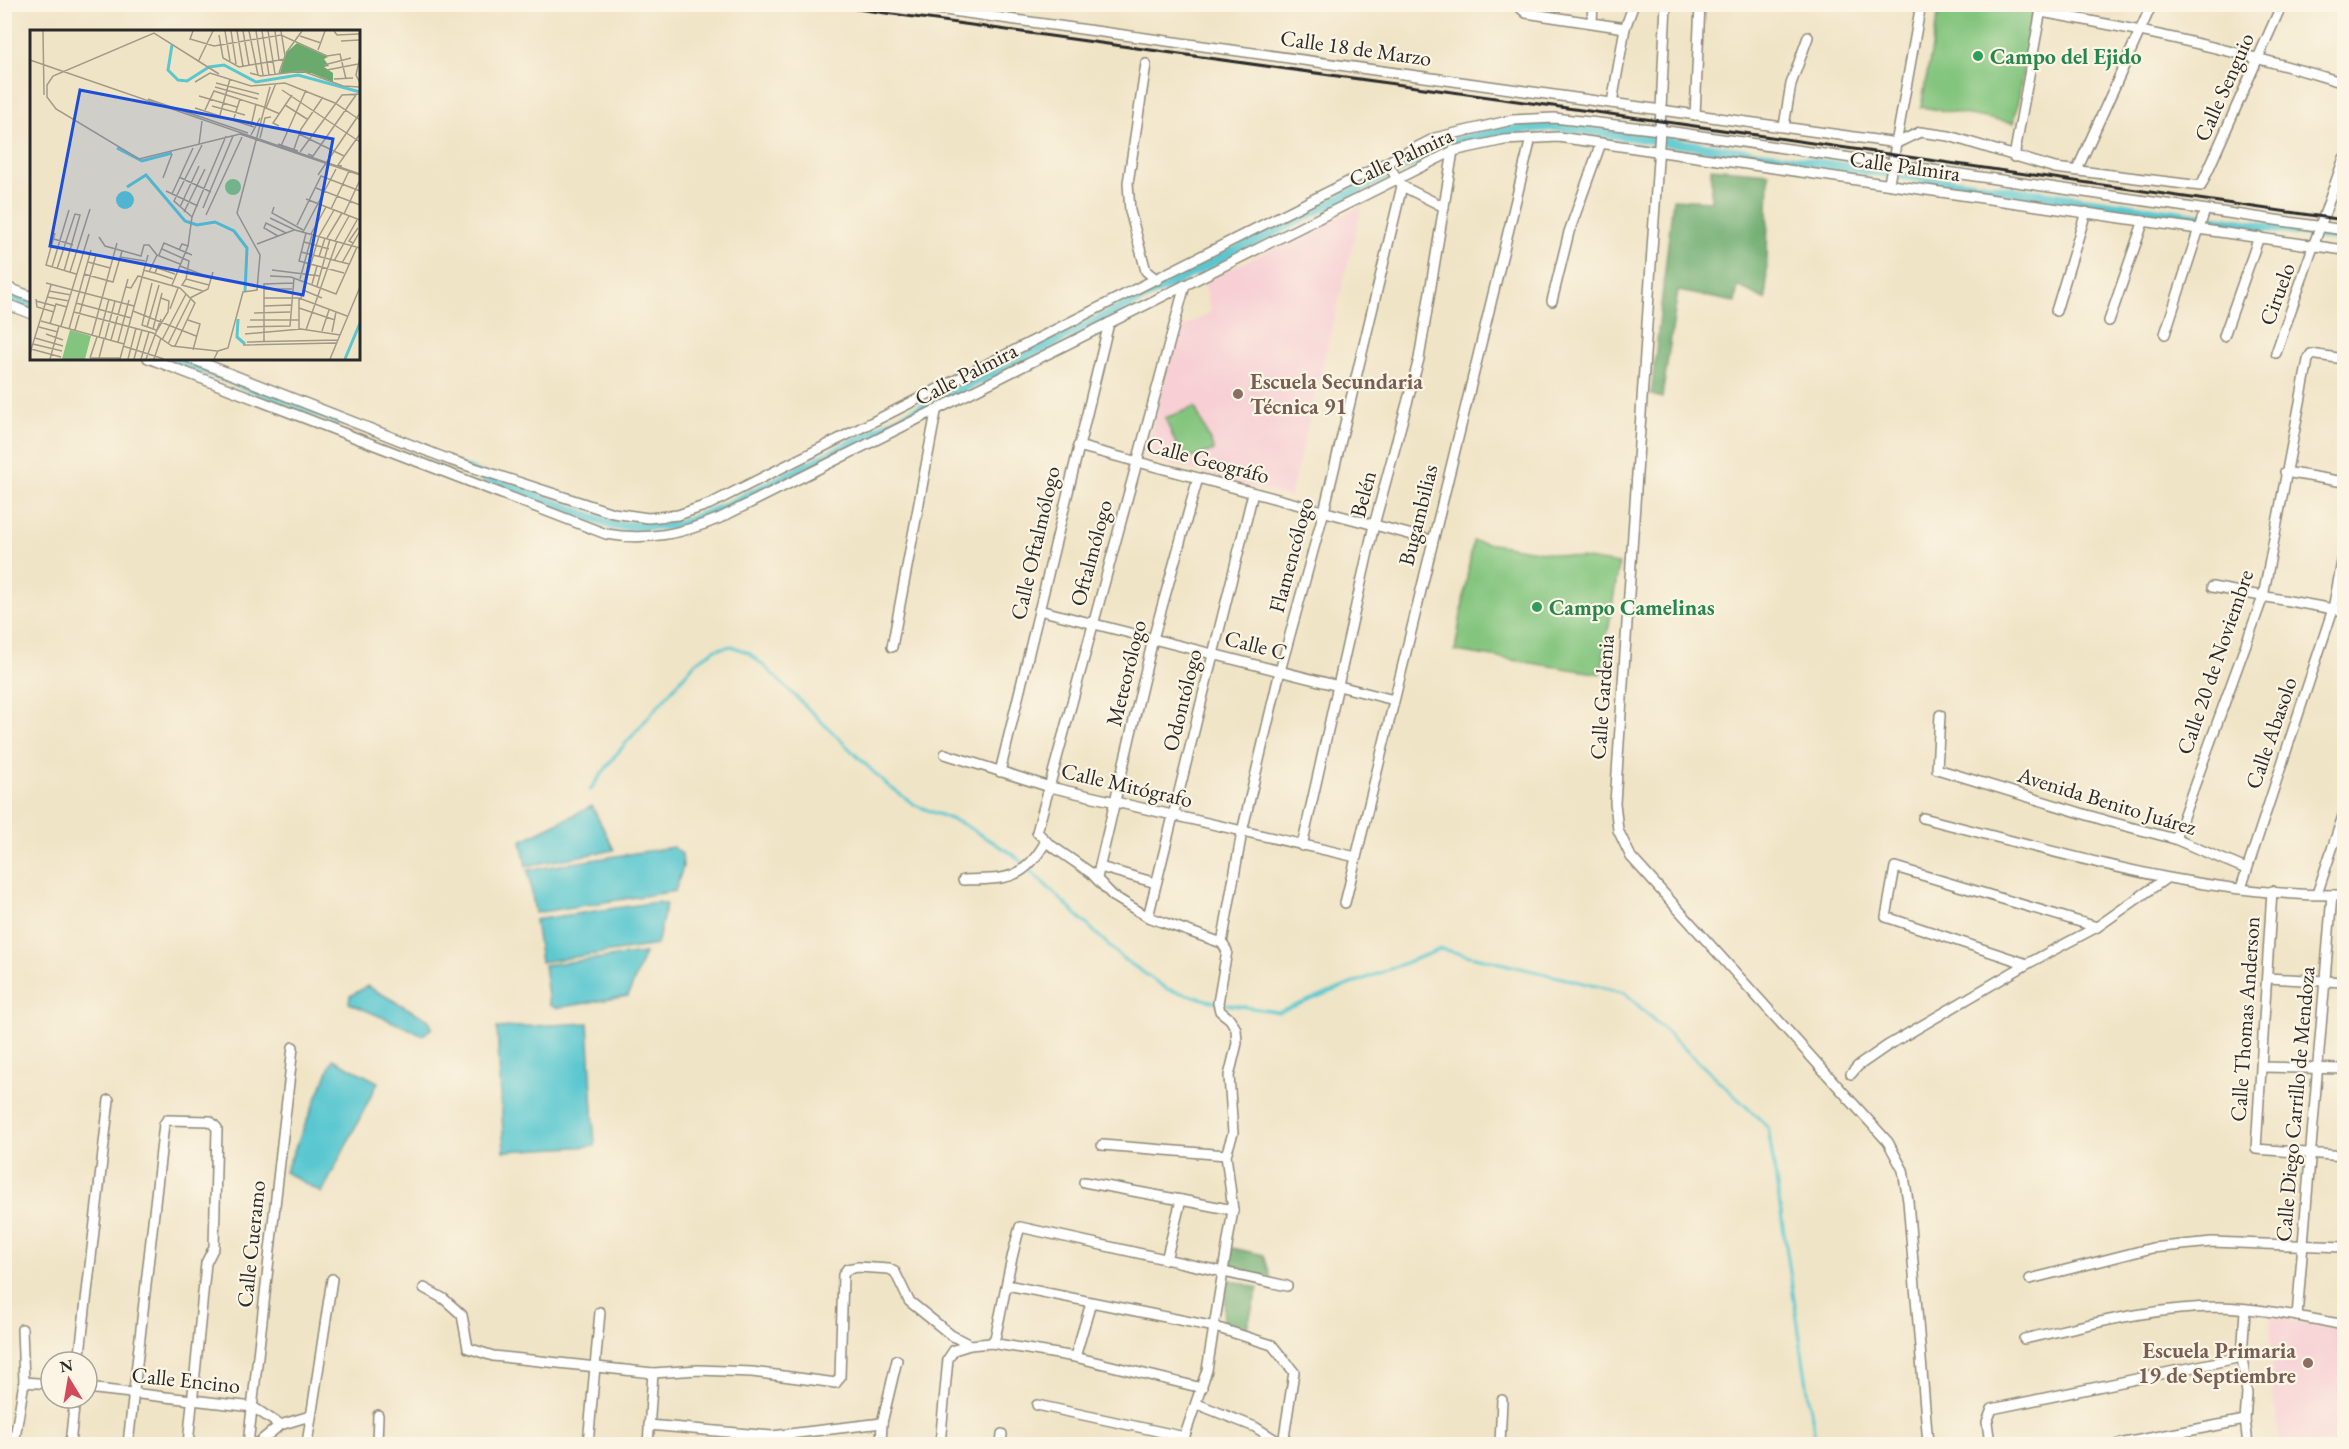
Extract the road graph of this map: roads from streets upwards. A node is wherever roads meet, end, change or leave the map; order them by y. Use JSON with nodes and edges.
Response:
{"nodes":[{"id":1,"x":902,"y":4,"type":"edge"},
{"id":2,"x":1516,"y":4,"type":"edge"},
{"id":3,"x":1593,"y":4,"type":"edge"},
{"id":4,"x":1634,"y":4,"type":"edge"},
{"id":5,"x":1666,"y":4,"type":"edge"},
{"id":6,"x":1700,"y":4,"type":"edge"},
{"id":7,"x":1922,"y":4,"type":"edge"},
{"id":8,"x":2152,"y":4,"type":"edge"},
{"id":9,"x":2282,"y":4,"type":"edge"},
{"id":10,"x":2041,"y":8,"type":"edge"},
{"id":11,"x":1592,"y":22,"type":"junction"},
{"id":12,"x":1625,"y":28,"type":"junction"},
{"id":13,"x":2140,"y":29,"type":"junction"},
{"id":14,"x":1808,"y":37,"type":"dead end"},
{"id":15,"x":2260,"y":57,"type":"junction"},
{"id":16,"x":1146,"y":64,"type":"dead end"},
{"id":17,"x":2344,"y":83,"type":"edge"},
{"id":18,"x":1612,"y":103,"type":"junction"},
{"id":19,"x":1660,"y":110,"type":"junction"},
{"id":20,"x":1695,"y":115,"type":"junction"},
{"id":21,"x":1784,"y":126,"type":"junction"},
{"id":22,"x":1660,"y":131,"type":"junction"},
{"id":23,"x":1531,"y":138,"type":"junction"},
{"id":24,"x":1601,"y":142,"type":"junction"},
{"id":25,"x":1897,"y":143,"type":"junction"},
{"id":26,"x":1657,"y":149,"type":"junction"},
{"id":27,"x":1453,"y":150,"type":"junction"},
{"id":28,"x":2014,"y":157,"type":"junction"},
{"id":29,"x":2344,"y":158,"type":"edge"},
{"id":30,"x":1893,"y":167,"type":"junction"},
{"id":31,"x":2077,"y":170,"type":"junction"},
{"id":32,"x":1394,"y":173,"type":"junction"},
{"id":33,"x":1889,"y":182,"type":"junction"},
{"id":34,"x":2078,"y":193,"type":"junction"},
{"id":35,"x":1444,"y":207,"type":"junction"},
{"id":36,"x":2073,"y":209,"type":"junction"},
{"id":37,"x":2205,"y":211,"type":"junction"},
{"id":38,"x":2086,"y":212,"type":"junction"},
{"id":39,"x":2144,"y":220,"type":"junction"},
{"id":40,"x":2200,"y":228,"type":"junction"},
{"id":41,"x":2321,"y":229,"type":"junction"},
{"id":42,"x":2344,"y":230,"type":"edge"},
{"id":43,"x":2259,"y":237,"type":"junction"},
{"id":44,"x":2316,"y":245,"type":"junction"},
{"id":45,"x":2344,"y":250,"type":"edge"},
{"id":46,"x":1227,"y":254,"type":"junction"},
{"id":47,"x":1158,"y":280,"type":"junction"},
{"id":48,"x":1185,"y":285,"type":"junction"},
{"id":49,"x":4,"y":286,"type":"edge"},
{"id":50,"x":30,"y":296,"type":"edge"},
{"id":51,"x":1552,"y":301,"type":"dead end"},
{"id":52,"x":4,"y":303,"type":"edge"},
{"id":53,"x":2056,"y":311,"type":"dead end"},
{"id":54,"x":30,"y":313,"type":"edge"},
{"id":55,"x":2109,"y":321,"type":"dead end"},
{"id":56,"x":1109,"y":323,"type":"junction"},
{"id":57,"x":2165,"y":334,"type":"dead end"},
{"id":58,"x":2224,"y":336,"type":"dead end"},
{"id":59,"x":2276,"y":353,"type":"dead end"},
{"id":60,"x":2344,"y":358,"type":"edge"},
{"id":61,"x":153,"y":360,"type":"edge"},
{"id":62,"x":195,"y":360,"type":"edge"},
{"id":63,"x":936,"y":412,"type":"junction"},
{"id":64,"x":1078,"y":446,"type":"junction"},
{"id":65,"x":1136,"y":461,"type":"junction"},
{"id":66,"x":2285,"y":472,"type":"junction"},
{"id":67,"x":1198,"y":478,"type":"junction"},
{"id":68,"x":2344,"y":482,"type":"edge"},
{"id":69,"x":1253,"y":493,"type":"junction"},
{"id":70,"x":1324,"y":511,"type":"junction"},
{"id":71,"x":1374,"y":525,"type":"junction"},
{"id":72,"x":1431,"y":540,"type":"junction"},
{"id":73,"x":2344,"y":551,"type":"edge"},
{"id":74,"x":2212,"y":587,"type":"dead end"},
{"id":75,"x":2263,"y":597,"type":"junction"},
{"id":76,"x":2333,"y":609,"type":"junction"},
{"id":77,"x":1039,"y":610,"type":"junction"},
{"id":78,"x":2344,"y":611,"type":"edge"},
{"id":79,"x":1093,"y":624,"type":"junction"},
{"id":80,"x":1153,"y":639,"type":"junction"},
{"id":81,"x":892,"y":647,"type":"dead end"},
{"id":82,"x":1213,"y":654,"type":"junction"},
{"id":83,"x":1280,"y":671,"type":"junction"},
{"id":84,"x":1338,"y":686,"type":"junction"},
{"id":85,"x":1394,"y":700,"type":"junction"},
{"id":86,"x":1940,"y":715,"type":"dead end"},
{"id":87,"x":945,"y":754,"type":"dead end"},
{"id":88,"x":1000,"y":772,"type":"junction"},
{"id":89,"x":1050,"y":787,"type":"junction"},
{"id":90,"x":1115,"y":802,"type":"junction"},
{"id":91,"x":2344,"y":813,"type":"edge"},
{"id":92,"x":1174,"y":816,"type":"junction"},
{"id":93,"x":1923,"y":818,"type":"dead end"},
{"id":94,"x":1242,"y":832,"type":"junction"},
{"id":95,"x":2175,"y":839,"type":"junction"},
{"id":96,"x":1046,"y":841,"type":"junction"},
{"id":97,"x":1302,"y":846,"type":"junction"},
{"id":98,"x":1356,"y":857,"type":"junction"},
{"id":99,"x":1100,"y":867,"type":"junction"},
{"id":100,"x":2246,"y":869,"type":"junction"},
{"id":101,"x":1097,"y":878,"type":"junction"},
{"id":102,"x":2165,"y":879,"type":"junction"},
{"id":103,"x":963,"y":880,"type":"dead end"},
{"id":104,"x":1156,"y":883,"type":"junction"},
{"id":105,"x":2241,"y":888,"type":"junction"},
{"id":106,"x":2272,"y":891,"type":"junction"},
{"id":107,"x":2317,"y":894,"type":"junction"},
{"id":108,"x":2332,"y":895,"type":"junction"},
{"id":109,"x":2344,"y":895,"type":"edge"},
{"id":110,"x":1345,"y":903,"type":"dead end"},
{"id":111,"x":1148,"y":917,"type":"junction"},
{"id":112,"x":2097,"y":927,"type":"junction"},
{"id":113,"x":1222,"y":943,"type":"junction"},
{"id":114,"x":2027,"y":964,"type":"junction"},
{"id":115,"x":2267,"y":978,"type":"junction"},
{"id":116,"x":2325,"y":981,"type":"junction"},
{"id":117,"x":2344,"y":982,"type":"edge"},
{"id":118,"x":293,"y":1047,"type":"dead end"},
{"id":119,"x":2262,"y":1067,"type":"junction"},
{"id":120,"x":2319,"y":1067,"type":"junction"},
{"id":121,"x":2344,"y":1069,"type":"edge"},
{"id":122,"x":1851,"y":1074,"type":"dead end"},
{"id":123,"x":109,"y":1100,"type":"dead end"},
{"id":124,"x":1102,"y":1145,"type":"dead end"},
{"id":125,"x":2310,"y":1154,"type":"junction"},
{"id":126,"x":1226,"y":1155,"type":"junction"},
{"id":127,"x":2344,"y":1156,"type":"edge"},
{"id":128,"x":1084,"y":1182,"type":"dead end"},
{"id":129,"x":1181,"y":1200,"type":"junction"},
{"id":130,"x":1233,"y":1210,"type":"junction"},
{"id":131,"x":2303,"y":1244,"type":"junction"},
{"id":132,"x":2344,"y":1247,"type":"edge"},
{"id":133,"x":1166,"y":1260,"type":"junction"},
{"id":134,"x":1223,"y":1273,"type":"junction"},
{"id":135,"x":332,"y":1279,"type":"dead end"},
{"id":136,"x":2030,"y":1279,"type":"dead end"},
{"id":137,"x":1007,"y":1285,"type":"junction"},
{"id":138,"x":1287,"y":1286,"type":"dead end"},
{"id":139,"x":424,"y":1288,"type":"dead end"},
{"id":140,"x":1091,"y":1303,"type":"junction"},
{"id":141,"x":2246,"y":1310,"type":"junction"},
{"id":142,"x":600,"y":1312,"type":"dead end"},
{"id":143,"x":2297,"y":1316,"type":"junction"},
{"id":144,"x":2344,"y":1325,"type":"edge"},
{"id":145,"x":1215,"y":1327,"type":"junction"},
{"id":146,"x":22,"y":1329,"type":"dead end"},
{"id":147,"x":2024,"y":1339,"type":"dead end"},
{"id":148,"x":991,"y":1343,"type":"junction"},
{"id":149,"x":970,"y":1345,"type":"junction"},
{"id":150,"x":80,"y":1350,"type":"edge"},
{"id":151,"x":1075,"y":1357,"type":"junction"},
{"id":152,"x":2242,"y":1357,"type":"junction"},
{"id":153,"x":897,"y":1360,"type":"dead end"},
{"id":154,"x":594,"y":1366,"type":"junction"},
{"id":155,"x":653,"y":1373,"type":"junction"},
{"id":156,"x":24,"y":1382,"type":"junction"},
{"id":157,"x":39,"y":1383,"type":"edge"},
{"id":158,"x":1202,"y":1388,"type":"junction"},
{"id":159,"x":99,"y":1390,"type":"edge"},
{"id":160,"x":133,"y":1394,"type":"junction"},
{"id":161,"x":193,"y":1400,"type":"junction"},
{"id":162,"x":1502,"y":1400,"type":"dead end"},
{"id":163,"x":1197,"y":1404,"type":"junction"},
{"id":164,"x":1037,"y":1405,"type":"dead end"},
{"id":165,"x":253,"y":1407,"type":"junction"},
{"id":166,"x":74,"y":1410,"type":"edge"},
{"id":167,"x":378,"y":1415,"type":"dead end"},
{"id":168,"x":310,"y":1416,"type":"junction"},
{"id":169,"x":2245,"y":1420,"type":"junction"},
{"id":170,"x":882,"y":1423,"type":"junction"},
{"id":171,"x":280,"y":1425,"type":"junction"},
{"id":172,"x":649,"y":1425,"type":"junction"},
{"id":173,"x":1002,"y":1434,"type":"dead end"},
{"id":174,"x":2344,"y":1434,"type":"edge"},
{"id":175,"x":1183,"y":1441,"type":"edge"},
{"id":176,"x":14,"y":1444,"type":"edge"},
{"id":177,"x":70,"y":1444,"type":"edge"},
{"id":178,"x":128,"y":1444,"type":"edge"},
{"id":179,"x":188,"y":1444,"type":"edge"},
{"id":180,"x":248,"y":1444,"type":"edge"},
{"id":181,"x":257,"y":1444,"type":"edge"},
{"id":182,"x":307,"y":1444,"type":"edge"},
{"id":183,"x":377,"y":1444,"type":"edge"},
{"id":184,"x":588,"y":1444,"type":"edge"},
{"id":185,"x":648,"y":1444,"type":"edge"},
{"id":186,"x":881,"y":1444,"type":"edge"},
{"id":187,"x":940,"y":1444,"type":"edge"},
{"id":188,"x":1001,"y":1444,"type":"edge"},
{"id":189,"x":1282,"y":1444,"type":"edge"},
{"id":190,"x":1500,"y":1444,"type":"edge"},
{"id":191,"x":1928,"y":1444,"type":"edge"},
{"id":192,"x":1990,"y":1444,"type":"edge"},
{"id":193,"x":2119,"y":1444,"type":"edge"},
{"id":194,"x":2248,"y":1444,"type":"edge"},
{"id":195,"x":2343,"y":1444,"type":"edge"}],
"edges":[{"from":1,"to":18,"type":"street","name":"Calle 18 de Marzo"},
{"from":2,"to":11,"type":"street"},
{"from":3,"to":11,"type":"street"},
{"from":4,"to":12,"type":"street"},
{"from":5,"to":19,"type":"street","name":"Calle Gardenia"},
{"from":6,"to":20,"type":"street"},
{"from":7,"to":25,"type":"street"},
{"from":8,"to":13,"type":"street"},
{"from":9,"to":15,"type":"street","name":"Calle Senguio"},
{"from":10,"to":13,"type":"street"},
{"from":10,"to":28,"type":"street"},
{"from":11,"to":12,"type":"street"},
{"from":12,"to":18,"type":"street"},
{"from":13,"to":15,"type":"street"},
{"from":13,"to":31,"type":"street"},
{"from":14,"to":21,"type":"street"},
{"from":15,"to":17,"type":"street"},
{"from":15,"to":31,"type":"street","name":"Calle Senguio"},
{"from":16,"to":47,"type":"street"},
{"from":18,"to":19,"type":"street","name":"Calle 18 de Marzo"},
{"from":19,"to":20,"type":"street","name":"Calle 18 de Marzo"},
{"from":19,"to":22,"type":"street","name":"Calle Gardenia"},
{"from":20,"to":21,"type":"street","name":"Calle 18 de Marzo"},
{"from":21,"to":25,"type":"street","name":"Calle 18 de Marzo"},
{"from":22,"to":26,"type":"street","name":"Calle Gardenia"},
{"from":22,"to":30,"type":"street"},
{"from":22,"to":32,"type":"street"},
{"from":23,"to":24,"type":"street","name":"Calle Palmira"},
{"from":23,"to":27,"type":"street","name":"Calle Palmira"},
{"from":23,"to":72,"type":"street","name":"Bugambilias"},
{"from":24,"to":26,"type":"street","name":"Calle Palmira"},
{"from":24,"to":51,"type":"street"},
{"from":25,"to":28,"type":"street"},
{"from":25,"to":30,"type":"street"},
{"from":26,"to":33,"type":"street","name":"Calle Palmira"},
{"from":26,"to":191,"type":"street","name":"Calle Gardenia"},
{"from":27,"to":32,"type":"street","name":"Calle Palmira"},
{"from":27,"to":35,"type":"street","name":"Belén"},
{"from":28,"to":31,"type":"street"},
{"from":29,"to":41,"type":"street","name":"Ciruelo"},
{"from":30,"to":33,"type":"street"},
{"from":30,"to":34,"type":"street"},
{"from":32,"to":35,"type":"street"},
{"from":32,"to":46,"type":"street","name":"Calle Palmira"},
{"from":32,"to":46,"type":"street"},
{"from":32,"to":70,"type":"street","name":"Flamencólogo"},
{"from":33,"to":36,"type":"street","name":"Calle Palmira"},
{"from":34,"to":36,"type":"street"},
{"from":34,"to":37,"type":"street"},
{"from":35,"to":71,"type":"street","name":"Belén"},
{"from":36,"to":38,"type":"street","name":"Calle Palmira"},
{"from":37,"to":40,"type":"street"},
{"from":37,"to":41,"type":"street"},
{"from":38,"to":39,"type":"street","name":"Calle Palmira"},
{"from":38,"to":53,"type":"street"},
{"from":39,"to":40,"type":"street","name":"Calle Palmira"},
{"from":39,"to":55,"type":"street"},
{"from":40,"to":43,"type":"street","name":"Calle Palmira"},
{"from":40,"to":57,"type":"street"},
{"from":41,"to":42,"type":"street"},
{"from":41,"to":44,"type":"street","name":"Ciruelo"},
{"from":43,"to":44,"type":"street","name":"Calle Palmira"},
{"from":43,"to":58,"type":"street"},
{"from":44,"to":45,"type":"street","name":"Calle Palmira"},
{"from":44,"to":59,"type":"street","name":"Ciruelo"},
{"from":46,"to":47,"type":"street"},
{"from":46,"to":48,"type":"street","name":"Calle Palmira"},
{"from":47,"to":62,"type":"street"},
{"from":48,"to":56,"type":"street","name":"Calle Palmira"},
{"from":48,"to":65,"type":"street","name":"Oftalmólogo"},
{"from":49,"to":50,"type":"street"},
{"from":52,"to":54,"type":"street"},
{"from":56,"to":63,"type":"street","name":"Calle Palmira"},
{"from":56,"to":64,"type":"street","name":"Calle Oftalmólogo"},
{"from":60,"to":66,"type":"street","name":"Calle 20 de Noviembre"},
{"from":61,"to":63,"type":"street","name":"Calle Palmira"},
{"from":63,"to":81,"type":"street"},
{"from":64,"to":65,"type":"street","name":"Calle Geográfo"},
{"from":64,"to":77,"type":"street","name":"Calle Oftalmólogo"},
{"from":65,"to":67,"type":"street","name":"Calle Geográfo"},
{"from":65,"to":79,"type":"street","name":"Oftalmólogo"},
{"from":66,"to":68,"type":"street"},
{"from":66,"to":75,"type":"street","name":"Calle 20 de Noviembre"},
{"from":67,"to":69,"type":"street","name":"Calle Geográfo"},
{"from":67,"to":80,"type":"street","name":"Meteorólogo"},
{"from":69,"to":70,"type":"street","name":"Calle Geográfo"},
{"from":69,"to":82,"type":"street","name":"Odontólogo"},
{"from":70,"to":71,"type":"street","name":"Calle Geográfo"},
{"from":70,"to":83,"type":"street","name":"Flamencólogo"},
{"from":71,"to":72,"type":"street","name":"Calle Geográfo"},
{"from":71,"to":84,"type":"street","name":"Belén"},
{"from":72,"to":85,"type":"street","name":"Bugambilias"},
{"from":73,"to":76,"type":"street","name":"Calle Abasolo"},
{"from":74,"to":75,"type":"street"},
{"from":75,"to":76,"type":"street"},
{"from":75,"to":95,"type":"street","name":"Calle 20 de Noviembre"},
{"from":76,"to":78,"type":"street"},
{"from":76,"to":100,"type":"street","name":"Calle Abasolo"},
{"from":77,"to":79,"type":"street","name":"Calle C"},
{"from":77,"to":88,"type":"street","name":"Calle Oftalmólogo"},
{"from":79,"to":80,"type":"street","name":"Calle C"},
{"from":79,"to":89,"type":"street","name":"Oftalmólogo"},
{"from":80,"to":82,"type":"street","name":"Calle C"},
{"from":80,"to":90,"type":"street","name":"Meteorólogo"},
{"from":82,"to":83,"type":"street","name":"Calle C"},
{"from":82,"to":92,"type":"street","name":"Odontólogo"},
{"from":83,"to":84,"type":"street","name":"Calle C"},
{"from":83,"to":94,"type":"street","name":"Flamencólogo"},
{"from":84,"to":85,"type":"street","name":"Calle C"},
{"from":84,"to":97,"type":"street","name":"Belén"},
{"from":85,"to":98,"type":"street","name":"Bugambilias"},
{"from":86,"to":95,"type":"street","name":"Avenida Benito Juárez"},
{"from":87,"to":88,"type":"street","name":"Calle Mitógrafo"},
{"from":88,"to":89,"type":"street","name":"Calle Mitógrafo"},
{"from":89,"to":90,"type":"street","name":"Calle Mitógrafo"},
{"from":89,"to":96,"type":"street","name":"Oftalmólogo"},
{"from":90,"to":92,"type":"street","name":"Calle Mitógrafo"},
{"from":90,"to":99,"type":"street","name":"Meteorólogo"},
{"from":91,"to":107,"type":"street"},
{"from":92,"to":94,"type":"street","name":"Calle Mitógrafo"},
{"from":92,"to":104,"type":"street","name":"Odontólogo"},
{"from":93,"to":102,"type":"street"},
{"from":94,"to":97,"type":"street","name":"Calle Mitógrafo"},
{"from":94,"to":113,"type":"street","name":"Flamencólogo"},
{"from":95,"to":100,"type":"street","name":"Avenida Benito Juárez"},
{"from":96,"to":101,"type":"street"},
{"from":96,"to":103,"type":"street"},
{"from":97,"to":98,"type":"street","name":"Calle Mitógrafo"},
{"from":98,"to":110,"type":"street","name":"Bugambilias"},
{"from":99,"to":101,"type":"street","name":"Meteorólogo"},
{"from":99,"to":104,"type":"street"},
{"from":100,"to":105,"type":"street"},
{"from":101,"to":111,"type":"street"},
{"from":102,"to":105,"type":"street"},
{"from":102,"to":112,"type":"street"},
{"from":104,"to":111,"type":"street","name":"Odontólogo"},
{"from":105,"to":106,"type":"street"},
{"from":106,"to":107,"type":"street"},
{"from":106,"to":115,"type":"street","name":"Calle Thomas Anderson"},
{"from":107,"to":108,"type":"street"},
{"from":108,"to":109,"type":"street"},
{"from":108,"to":116,"type":"street","name":"Calle Diego Carrillo de Mendoza"},
{"from":111,"to":113,"type":"street"},
{"from":112,"to":114,"type":"street"},
{"from":112,"to":114,"type":"street"},
{"from":113,"to":126,"type":"street","name":"Flamencólogo"},
{"from":114,"to":122,"type":"street"},
{"from":115,"to":116,"type":"street"},
{"from":115,"to":119,"type":"street","name":"Calle Thomas Anderson"},
{"from":116,"to":117,"type":"street"},
{"from":116,"to":120,"type":"street","name":"Calle Diego Carrillo de Mendoza"},
{"from":118,"to":165,"type":"street","name":"Calle Cueramo"},
{"from":119,"to":120,"type":"street"},
{"from":119,"to":125,"type":"street","name":"Calle Thomas Anderson"},
{"from":120,"to":121,"type":"street"},
{"from":120,"to":125,"type":"street","name":"Calle Diego Carrillo de Mendoza"},
{"from":123,"to":150,"type":"street"},
{"from":124,"to":126,"type":"street"},
{"from":125,"to":127,"type":"street"},
{"from":125,"to":131,"type":"street","name":"Calle Diego Carrillo de Mendoza"},
{"from":126,"to":130,"type":"street","name":"Flamencólogo"},
{"from":128,"to":129,"type":"street"},
{"from":129,"to":130,"type":"street"},
{"from":129,"to":133,"type":"street"},
{"from":130,"to":134,"type":"street","name":"Flamencólogo"},
{"from":131,"to":132,"type":"street"},
{"from":131,"to":136,"type":"street"},
{"from":131,"to":143,"type":"street","name":"Calle Diego Carrillo de Mendoza"},
{"from":133,"to":134,"type":"street"},
{"from":133,"to":137,"type":"street"},
{"from":134,"to":138,"type":"street"},
{"from":134,"to":145,"type":"street","name":"Flamencólogo"},
{"from":135,"to":168,"type":"street"},
{"from":137,"to":140,"type":"street"},
{"from":137,"to":148,"type":"street"},
{"from":139,"to":154,"type":"street"},
{"from":140,"to":145,"type":"street"},
{"from":140,"to":151,"type":"street"},
{"from":141,"to":143,"type":"street"},
{"from":141,"to":147,"type":"street"},
{"from":141,"to":152,"type":"street"},
{"from":142,"to":154,"type":"street"},
{"from":143,"to":144,"type":"street"},
{"from":145,"to":158,"type":"street","name":"Flamencólogo"},
{"from":145,"to":189,"type":"street"},
{"from":146,"to":156,"type":"street"},
{"from":148,"to":149,"type":"street"},
{"from":148,"to":151,"type":"street"},
{"from":149,"to":155,"type":"street"},
{"from":149,"to":187,"type":"street"},
{"from":151,"to":158,"type":"street"},
{"from":152,"to":169,"type":"street"},
{"from":152,"to":192,"type":"street"},
{"from":153,"to":170,"type":"street"},
{"from":154,"to":155,"type":"street"},
{"from":154,"to":184,"type":"street"},
{"from":155,"to":172,"type":"street"},
{"from":156,"to":157,"type":"street"},
{"from":156,"to":176,"type":"street"},
{"from":158,"to":163,"type":"street","name":"Flamencólogo"},
{"from":159,"to":160,"type":"street","name":"Calle Encino"},
{"from":160,"to":161,"type":"street","name":"Calle Encino"},
{"from":160,"to":161,"type":"street"},
{"from":160,"to":178,"type":"street"},
{"from":161,"to":165,"type":"street","name":"Calle Encino"},
{"from":161,"to":179,"type":"street"},
{"from":162,"to":190,"type":"street"},
{"from":163,"to":175,"type":"street","name":"Flamencólogo"},
{"from":163,"to":189,"type":"street"},
{"from":164,"to":175,"type":"street"},
{"from":165,"to":171,"type":"street","name":"Calle Encino"},
{"from":165,"to":180,"type":"street","name":"Calle Cueramo"},
{"from":166,"to":177,"type":"street"},
{"from":167,"to":183,"type":"street"},
{"from":168,"to":171,"type":"street"},
{"from":168,"to":182,"type":"street"},
{"from":169,"to":193,"type":"street"},
{"from":169,"to":194,"type":"street"},
{"from":170,"to":172,"type":"street"},
{"from":170,"to":186,"type":"street"},
{"from":171,"to":181,"type":"street"},
{"from":172,"to":185,"type":"street"},
{"from":173,"to":188,"type":"street"},
{"from":174,"to":195,"type":"street"}]}
